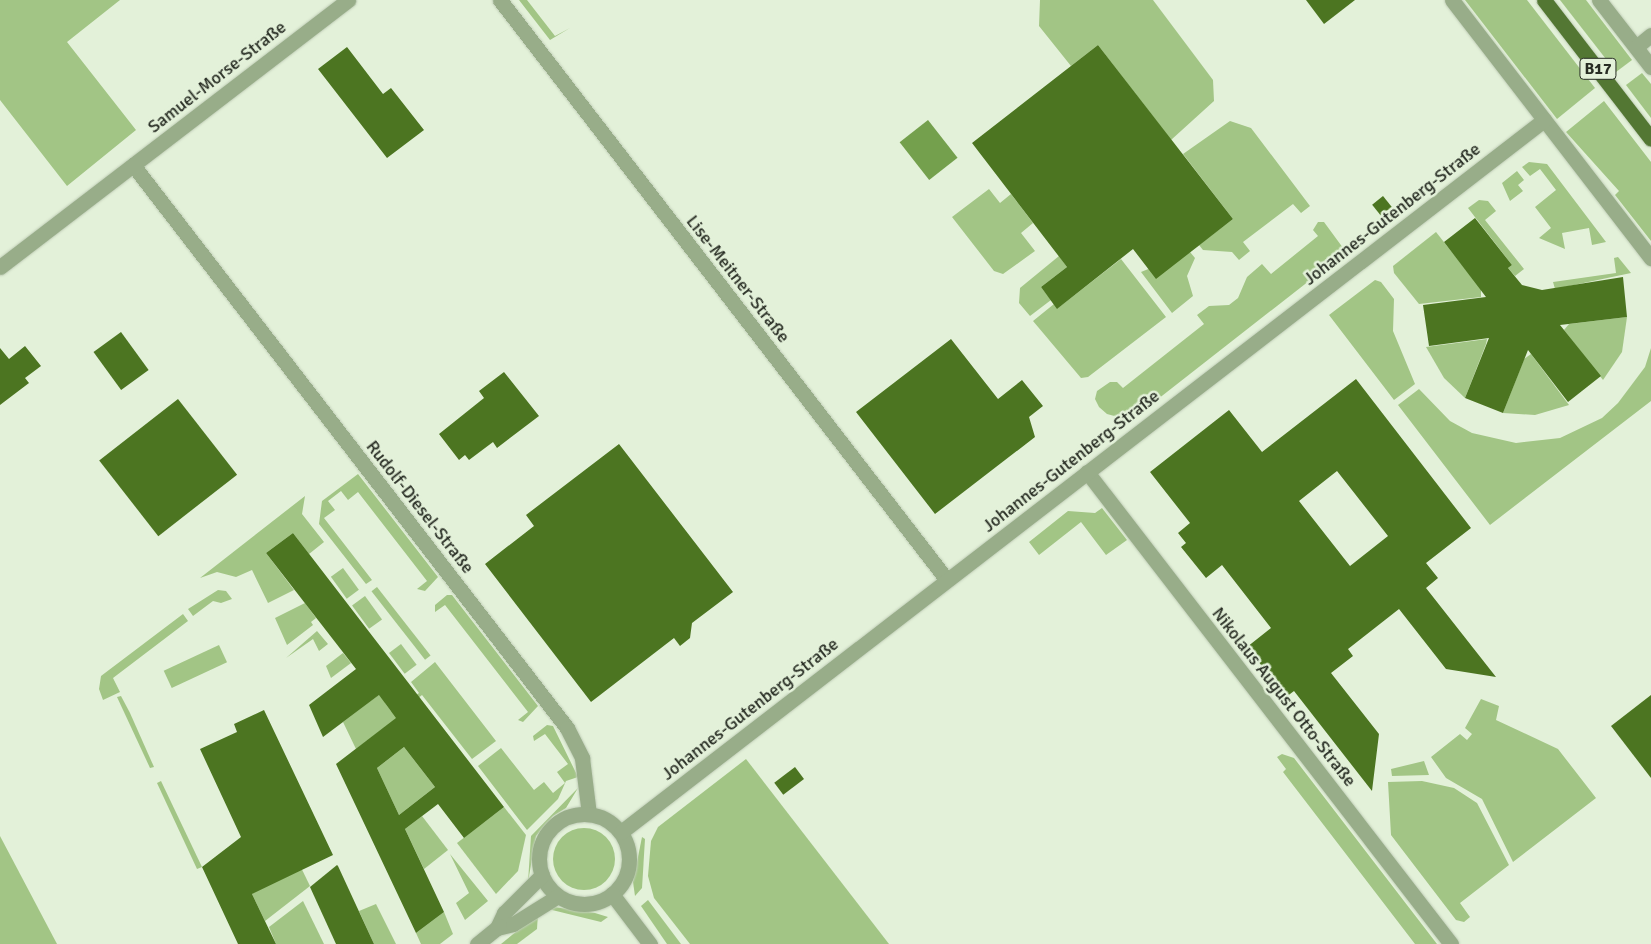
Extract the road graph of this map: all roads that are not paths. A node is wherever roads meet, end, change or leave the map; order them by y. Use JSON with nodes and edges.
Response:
{"nodes":[{"id":1,"x":348,"y":0,"type":"edge"},
{"id":2,"x":500,"y":0,"type":"edge"},
{"id":3,"x":1452,"y":0,"type":"edge"},
{"id":4,"x":1544,"y":0,"type":"edge"},
{"id":5,"x":1600,"y":0,"type":"edge"},
{"id":6,"x":1651,"y":35,"type":"edge"},
{"id":7,"x":1636,"y":47,"type":"junction"},
{"id":8,"x":1651,"y":67,"type":"edge"},
{"id":9,"x":1544,"y":120,"type":"junction"},
{"id":10,"x":1651,"y":139,"type":"edge"},
{"id":11,"x":133,"y":165,"type":"junction"},
{"id":12,"x":1651,"y":258,"type":"edge"},
{"id":13,"x":0,"y":267,"type":"edge"},
{"id":14,"x":1087,"y":472,"type":"junction"},
{"id":15,"x":948,"y":580,"type":"junction"},
{"id":16,"x":589,"y":814,"type":"junction"},
{"id":17,"x":621,"y":832,"type":"junction"},
{"id":18,"x":549,"y":886,"type":"junction"},
{"id":19,"x":612,"y":894,"type":"junction"},
{"id":20,"x":497,"y":928,"type":"junction"},
{"id":21,"x":476,"y":944,"type":"edge"},
{"id":22,"x":650,"y":944,"type":"edge"},
{"id":23,"x":1451,"y":944,"type":"edge"}],
"edges":[{"from":1,"to":11,"type":"street","name":"Samuel-Morse-Straße"},
{"from":2,"to":15,"type":"street","name":"Lise-Meitner-Straße"},
{"from":3,"to":9,"type":"street"},
{"from":4,"to":10,"type":"main road","number":"B17"},
{"from":5,"to":7,"type":"street"},
{"from":6,"to":7,"type":"street"},
{"from":7,"to":8,"type":"street"},
{"from":9,"to":12,"type":"street"},
{"from":9,"to":14,"type":"street","name":"Johannes-Gutenberg-Straße"},
{"from":11,"to":13,"type":"street","name":"Samuel-Morse-Straße"},
{"from":11,"to":16,"type":"street","name":"Rudolf-Diesel-Straße"},
{"from":14,"to":15,"type":"street","name":"Johannes-Gutenberg-Straße"},
{"from":14,"to":23,"type":"street","name":"Nikolaus August Otto-Straße"},
{"from":15,"to":17,"type":"street","name":"Johannes-Gutenberg-Straße"},
{"from":16,"to":17,"type":"street"},
{"from":16,"to":18,"type":"street"},
{"from":17,"to":19,"type":"street"},
{"from":18,"to":19,"type":"street"},
{"from":18,"to":20,"type":"street"},
{"from":18,"to":20,"type":"street"},
{"from":19,"to":22,"type":"street"},
{"from":20,"to":21,"type":"street"}]}
